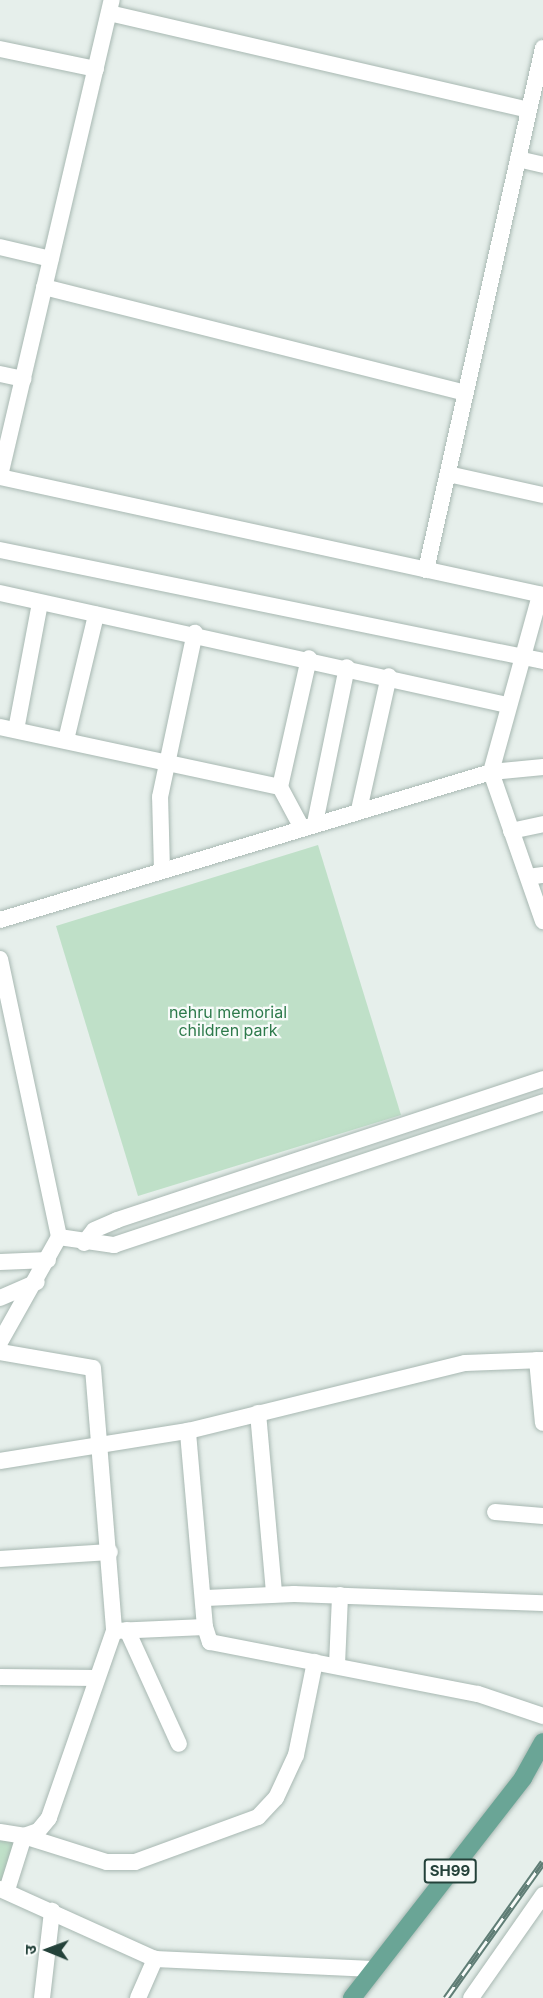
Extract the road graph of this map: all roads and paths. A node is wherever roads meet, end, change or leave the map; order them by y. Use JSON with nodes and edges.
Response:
{"nodes":[{"id":1,"x":111,"y":7,"type":"edge"},
{"id":2,"x":543,"y":48,"type":"edge"},
{"id":3,"x":0,"y":49,"type":"edge"},
{"id":4,"x":96,"y":69,"type":"junction"},
{"id":5,"x":529,"y":110,"type":"junction"},
{"id":6,"x":518,"y":159,"type":"junction"},
{"id":7,"x":543,"y":165,"type":"edge"},
{"id":8,"x":0,"y":247,"type":"edge"},
{"id":9,"x":51,"y":259,"type":"junction"},
{"id":10,"x":44,"y":287,"type":"junction"},
{"id":11,"x":0,"y":374,"type":"edge"},
{"id":12,"x":22,"y":380,"type":"junction"},
{"id":13,"x":465,"y":393,"type":"junction"},
{"id":14,"x":448,"y":474,"type":"junction"},
{"id":15,"x":0,"y":476,"type":"edge"},
{"id":16,"x":543,"y":495,"type":"edge"},
{"id":17,"x":0,"y":550,"type":"edge"},
{"id":18,"x":426,"y":570,"type":"junction"},
{"id":19,"x":0,"y":593,"type":"edge"},
{"id":20,"x":542,"y":595,"type":"edge"},
{"id":21,"x":40,"y":603,"type":"junction"},
{"id":22,"x":96,"y":615,"type":"junction"},
{"id":23,"x":195,"y":633,"type":"junction"},
{"id":24,"x":309,"y":658,"type":"junction"},
{"id":25,"x":520,"y":658,"type":"junction"},
{"id":26,"x":543,"y":661,"type":"edge"},
{"id":27,"x":347,"y":667,"type":"junction"},
{"id":28,"x":389,"y":676,"type":"junction"},
{"id":29,"x":507,"y":705,"type":"junction"},
{"id":30,"x":8,"y":728,"type":"edge"},
{"id":31,"x":66,"y":741,"type":"junction"},
{"id":32,"x":167,"y":762,"type":"junction"},
{"id":33,"x":543,"y":767,"type":"edge"},
{"id":34,"x":491,"y":772,"type":"junction"},
{"id":35,"x":280,"y":787,"type":"junction"},
{"id":36,"x":359,"y":810,"type":"junction"},
{"id":37,"x":543,"y":824,"type":"edge"},
{"id":38,"x":308,"y":825,"type":"junction"},
{"id":39,"x":511,"y":831,"type":"junction"},
{"id":40,"x":162,"y":871,"type":"junction"},
{"id":41,"x":535,"y":876,"type":"edge"},
{"id":42,"x":0,"y":920,"type":"edge"},
{"id":43,"x":543,"y":921,"type":"edge"},
{"id":44,"x":0,"y":959,"type":"edge"},
{"id":45,"x":543,"y":1079,"type":"edge"},
{"id":46,"x":543,"y":1102,"type":"edge"},
{"id":47,"x":387,"y":1132,"type":"junction"},
{"id":48,"x":394,"y":1151,"type":"junction"},
{"id":49,"x":59,"y":1238,"type":"junction"},
{"id":50,"x":84,"y":1243,"type":"junction"},
{"id":51,"x":48,"y":1260,"type":"junction"},
{"id":52,"x":0,"y":1262,"type":"edge"},
{"id":53,"x":37,"y":1282,"type":"junction"},
{"id":54,"x":0,"y":1298,"type":"edge"},
{"id":55,"x":0,"y":1342,"type":"edge"},
{"id":56,"x":0,"y":1352,"type":"edge"},
{"id":57,"x":540,"y":1360,"type":"edge"},
{"id":58,"x":258,"y":1413,"type":"junction"},
{"id":59,"x":543,"y":1423,"type":"edge"},
{"id":60,"x":188,"y":1431,"type":"junction"},
{"id":61,"x":101,"y":1447,"type":"junction"},
{"id":62,"x":0,"y":1461,"type":"edge"},
{"id":63,"x":495,"y":1512,"type":"dead end"},
{"id":64,"x":543,"y":1516,"type":"edge"},
{"id":65,"x":110,"y":1551,"type":"junction"},
{"id":66,"x":0,"y":1559,"type":"edge"},
{"id":67,"x":274,"y":1594,"type":"junction"},
{"id":68,"x":340,"y":1595,"type":"junction"},
{"id":69,"x":206,"y":1598,"type":"junction"},
{"id":70,"x":543,"y":1604,"type":"edge"},
{"id":71,"x":205,"y":1627,"type":"junction"},
{"id":72,"x":121,"y":1631,"type":"junction"},
{"id":73,"x":315,"y":1662,"type":"junction"},
{"id":74,"x":337,"y":1665,"type":"junction"},
{"id":75,"x":0,"y":1677,"type":"edge"},
{"id":76,"x":97,"y":1678,"type":"junction"},
{"id":77,"x":543,"y":1716,"type":"edge"},
{"id":78,"x":543,"y":1742,"type":"edge"},
{"id":79,"x":179,"y":1744,"type":"dead end"},
{"id":80,"x":0,"y":1832,"type":"edge"},
{"id":81,"x":24,"y":1836,"type":"junction"},
{"id":82,"x":3,"y":1890,"type":"edge"},
{"id":83,"x":543,"y":1895,"type":"edge"},
{"id":84,"x":52,"y":1911,"type":"junction"},
{"id":85,"x":155,"y":1959,"type":"junction"},
{"id":86,"x":373,"y":1969,"type":"junction"},
{"id":87,"x":42,"y":1998,"type":"edge"},
{"id":88,"x":138,"y":1998,"type":"edge"},
{"id":89,"x":352,"y":1998,"type":"edge"},
{"id":90,"x":471,"y":1998,"type":"edge"}],
"edges":[{"from":1,"to":4,"type":"street"},
{"from":1,"to":5,"type":"street"},
{"from":2,"to":5,"type":"street"},
{"from":3,"to":4,"type":"street"},
{"from":4,"to":9,"type":"street"},
{"from":5,"to":6,"type":"street"},
{"from":6,"to":7,"type":"street"},
{"from":6,"to":13,"type":"street"},
{"from":8,"to":9,"type":"street"},
{"from":9,"to":10,"type":"street"},
{"from":10,"to":12,"type":"street"},
{"from":10,"to":13,"type":"street"},
{"from":11,"to":12,"type":"street"},
{"from":12,"to":15,"type":"street"},
{"from":13,"to":14,"type":"street"},
{"from":14,"to":16,"type":"street"},
{"from":14,"to":18,"type":"street"},
{"from":15,"to":18,"type":"street"},
{"from":17,"to":25,"type":"street"},
{"from":18,"to":20,"type":"street"},
{"from":19,"to":21,"type":"street"},
{"from":20,"to":25,"type":"street"},
{"from":21,"to":22,"type":"street"},
{"from":21,"to":30,"type":"street"},
{"from":22,"to":23,"type":"street"},
{"from":22,"to":31,"type":"street"},
{"from":23,"to":24,"type":"street"},
{"from":23,"to":32,"type":"street"},
{"from":24,"to":27,"type":"street"},
{"from":24,"to":35,"type":"street"},
{"from":25,"to":26,"type":"street"},
{"from":25,"to":29,"type":"street"},
{"from":27,"to":28,"type":"street"},
{"from":27,"to":38,"type":"street"},
{"from":28,"to":29,"type":"street"},
{"from":28,"to":36,"type":"street"},
{"from":29,"to":34,"type":"street"},
{"from":30,"to":31,"type":"street"},
{"from":31,"to":32,"type":"street"},
{"from":32,"to":35,"type":"street"},
{"from":32,"to":40,"type":"street"},
{"from":33,"to":34,"type":"street"},
{"from":34,"to":36,"type":"street"},
{"from":34,"to":39,"type":"street"},
{"from":35,"to":38,"type":"street"},
{"from":36,"to":38,"type":"street"},
{"from":37,"to":39,"type":"street"},
{"from":38,"to":40,"type":"street"},
{"from":39,"to":41,"type":"street"},
{"from":40,"to":42,"type":"street"},
{"from":41,"to":43,"type":"street"},
{"from":44,"to":49,"type":"street"},
{"from":45,"to":47,"type":"street"},
{"from":46,"to":48,"type":"street"},
{"from":47,"to":48,"type":"street"},
{"from":47,"to":50,"type":"street"},
{"from":48,"to":50,"type":"street"},
{"from":49,"to":50,"type":"street"},
{"from":49,"to":51,"type":"street"},
{"from":51,"to":52,"type":"street"},
{"from":51,"to":53,"type":"street"},
{"from":53,"to":54,"type":"street"},
{"from":53,"to":55,"type":"street"},
{"from":56,"to":61,"type":"street"},
{"from":57,"to":58,"type":"street"},
{"from":57,"to":59,"type":"street"},
{"from":58,"to":60,"type":"street"},
{"from":58,"to":67,"type":"street"},
{"from":60,"to":61,"type":"street"},
{"from":60,"to":69,"type":"street"},
{"from":61,"to":62,"type":"street"},
{"from":61,"to":65,"type":"street"},
{"from":63,"to":64,"type":"street"},
{"from":65,"to":66,"type":"street"},
{"from":65,"to":72,"type":"street"},
{"from":67,"to":68,"type":"street"},
{"from":67,"to":69,"type":"street"},
{"from":68,"to":70,"type":"street"},
{"from":68,"to":74,"type":"street"},
{"from":69,"to":71,"type":"street"},
{"from":71,"to":72,"type":"street"},
{"from":71,"to":73,"type":"street"},
{"from":72,"to":76,"type":"street"},
{"from":72,"to":79,"type":"street"},
{"from":73,"to":74,"type":"street"},
{"from":73,"to":81,"type":"street"},
{"from":74,"to":77,"type":"street"},
{"from":75,"to":76,"type":"street"},
{"from":76,"to":81,"type":"street"},
{"from":78,"to":86,"type":"main road","number":"SH99"},
{"from":80,"to":81,"type":"street"},
{"from":81,"to":82,"type":"street"},
{"from":82,"to":84,"type":"street"},
{"from":83,"to":90,"type":"street"},
{"from":84,"to":85,"type":"street"},
{"from":84,"to":87,"type":"street"},
{"from":85,"to":86,"type":"street"},
{"from":85,"to":88,"type":"street"},
{"from":86,"to":89,"type":"main road","number":"SH99"}]}
